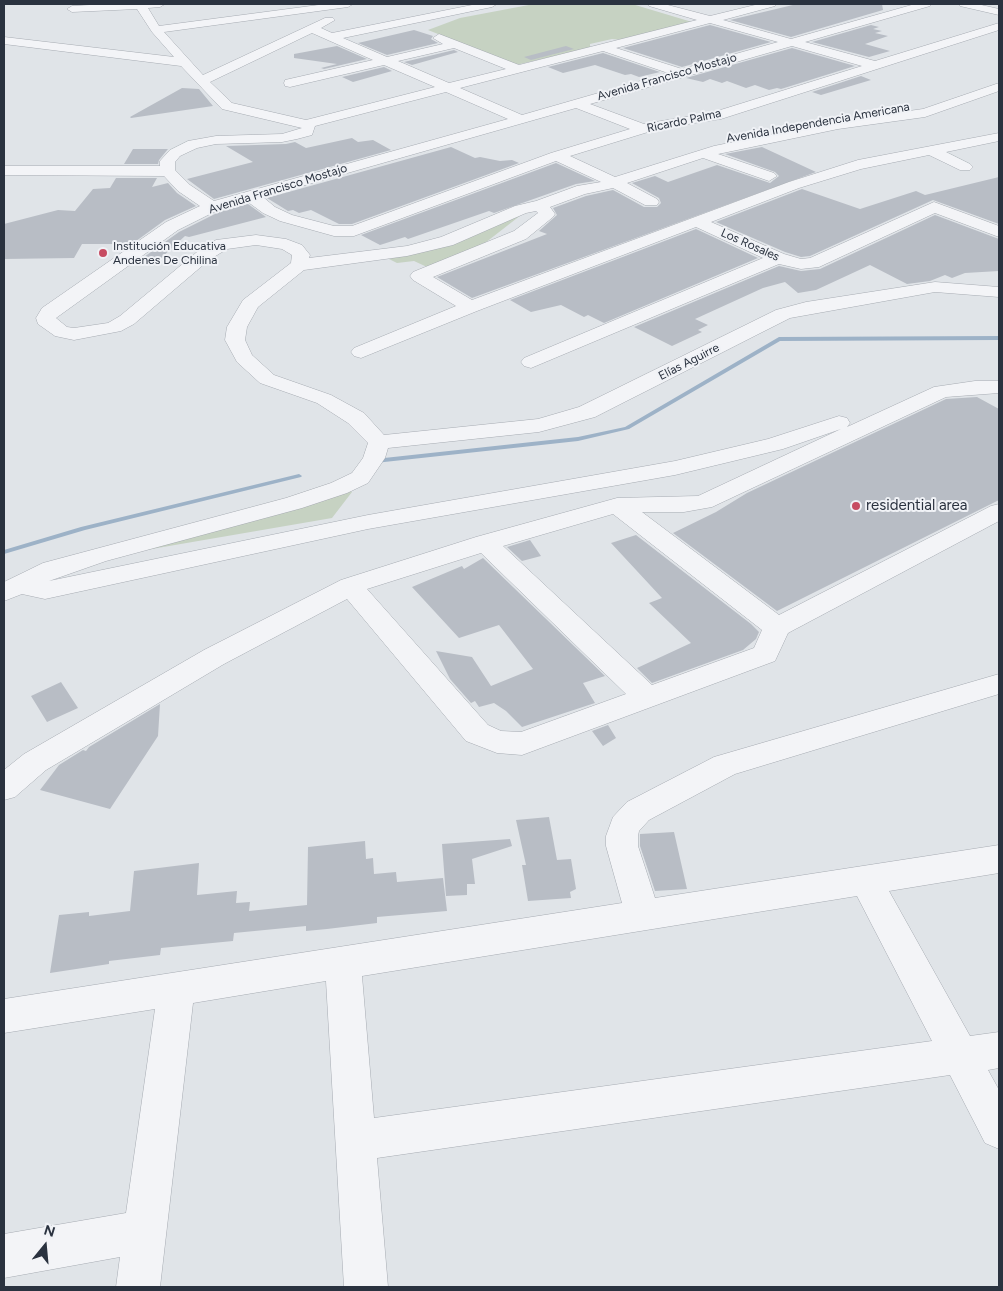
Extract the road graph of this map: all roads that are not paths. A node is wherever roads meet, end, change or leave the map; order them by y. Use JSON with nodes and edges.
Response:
{"nodes":[{"id":1,"x":164,"y":4,"type":"edge"},
{"id":2,"x":348,"y":4,"type":"edge"},
{"id":3,"x":361,"y":4,"type":"edge"},
{"id":4,"x":492,"y":4,"type":"edge"},
{"id":5,"x":653,"y":4,"type":"edge"},
{"id":6,"x":771,"y":4,"type":"edge"},
{"id":7,"x":926,"y":4,"type":"edge"},
{"id":8,"x":964,"y":4,"type":"edge"},
{"id":9,"x":143,"y":5,"type":"edge"},
{"id":10,"x":72,"y":10,"type":"edge"},
{"id":11,"x":999,"y":12,"type":"edge"},
{"id":12,"x":709,"y":19,"type":"junction"},
{"id":13,"x":999,"y":26,"type":"edge"},
{"id":14,"x":313,"y":29,"type":"junction"},
{"id":15,"x":156,"y":30,"type":"junction"},
{"id":16,"x":58,"y":31,"type":"dead end"},
{"id":17,"x":424,"y":32,"type":"dead end"},
{"id":18,"x":331,"y":38,"type":"junction"},
{"id":19,"x":4,"y":41,"type":"edge"},
{"id":20,"x":789,"y":42,"type":"junction"},
{"id":21,"x":456,"y":44,"type":"junction"},
{"id":22,"x":49,"y":46,"type":"junction"},
{"id":23,"x":603,"y":47,"type":"junction"},
{"id":24,"x":179,"y":57,"type":"junction"},
{"id":25,"x":383,"y":61,"type":"junction"},
{"id":26,"x":874,"y":66,"type":"junction"},
{"id":27,"x":518,"y":69,"type":"junction"},
{"id":28,"x":680,"y":74,"type":"junction"},
{"id":29,"x":197,"y":77,"type":"junction"},
{"id":30,"x":999,"y":78,"type":"edge"},
{"id":31,"x":290,"y":83,"type":"dead end"},
{"id":32,"x":999,"y":87,"type":"edge"},
{"id":33,"x":446,"y":88,"type":"junction"},
{"id":34,"x":960,"y":92,"type":"junction"},
{"id":35,"x":975,"y":96,"type":"junction"},
{"id":36,"x":991,"y":102,"type":"dead end"},
{"id":37,"x":575,"y":103,"type":"junction"},
{"id":38,"x":520,"y":119,"type":"junction"},
{"id":39,"x":853,"y":119,"type":"junction"},
{"id":40,"x":306,"y":124,"type":"junction"},
{"id":41,"x":644,"y":129,"type":"junction"},
{"id":42,"x":887,"y":132,"type":"dead end"},
{"id":43,"x":999,"y":137,"type":"edge"},
{"id":44,"x":695,"y":151,"type":"junction"},
{"id":45,"x":932,"y":151,"type":"junction"},
{"id":46,"x":556,"y":156,"type":"junction"},
{"id":47,"x":964,"y":167,"type":"dead end"},
{"id":48,"x":4,"y":170,"type":"edge"},
{"id":49,"x":168,"y":171,"type":"junction"},
{"id":50,"x":769,"y":176,"type":"dead end"},
{"id":51,"x":607,"y":179,"type":"junction"},
{"id":52,"x":251,"y":196,"type":"junction"},
{"id":53,"x":651,"y":202,"type":"dead end"},
{"id":54,"x":540,"y":205,"type":"junction"},
{"id":55,"x":212,"y":207,"type":"junction"},
{"id":56,"x":700,"y":223,"type":"junction"},
{"id":57,"x":999,"y":232,"type":"edge"},
{"id":58,"x":778,"y":258,"type":"junction"},
{"id":59,"x":299,"y":265,"type":"junction"},
{"id":60,"x":999,"y":276,"type":"edge"},
{"id":61,"x":935,"y":288,"type":"junction"},
{"id":62,"x":999,"y":292,"type":"edge"},
{"id":63,"x":470,"y":307,"type":"junction"},
{"id":64,"x":362,"y":352,"type":"dead end"},
{"id":65,"x":531,"y":362,"type":"dead end"},
{"id":66,"x":987,"y":387,"type":"edge"},
{"id":67,"x":941,"y":391,"type":"junction"},
{"id":68,"x":999,"y":401,"type":"edge"},
{"id":69,"x":376,"y":450,"type":"junction"},
{"id":70,"x":617,"y":505,"type":"junction"},
{"id":71,"x":999,"y":512,"type":"edge"},
{"id":72,"x":485,"y":543,"type":"junction"},
{"id":73,"x":350,"y":586,"type":"junction"},
{"id":74,"x":13,"y":587,"type":"edge"},
{"id":75,"x":777,"y":627,"type":"junction"},
{"id":76,"x":999,"y":684,"type":"edge"},
{"id":77,"x":648,"y":698,"type":"junction"},
{"id":78,"x":4,"y":788,"type":"edge"},
{"id":79,"x":999,"y":858,"type":"edge"},
{"id":80,"x":866,"y":880,"type":"junction"},
{"id":81,"x":643,"y":915,"type":"junction"},
{"id":82,"x":343,"y":962,"type":"junction"},
{"id":83,"x":176,"y":989,"type":"junction"},
{"id":84,"x":4,"y":1016,"type":"edge"},
{"id":85,"x":999,"y":1050,"type":"edge"},
{"id":86,"x":960,"y":1056,"type":"junction"},
{"id":87,"x":999,"y":1129,"type":"edge"},
{"id":88,"x":356,"y":1141,"type":"junction"},
{"id":89,"x":144,"y":1232,"type":"junction"},
{"id":90,"x":4,"y":1256,"type":"edge"},
{"id":91,"x":138,"y":1287,"type":"edge"},
{"id":92,"x":366,"y":1287,"type":"edge"}],
"edges":[{"from":1,"to":9,"type":"street"},
{"from":2,"to":15,"type":"street"},
{"from":3,"to":14,"type":"street"},
{"from":4,"to":18,"type":"street"},
{"from":5,"to":12,"type":"street"},
{"from":6,"to":12,"type":"street"},
{"from":7,"to":20,"type":"street","name":"Avenida Francisco Mostajo"},
{"from":8,"to":11,"type":"street"},
{"from":9,"to":10,"type":"street"},
{"from":9,"to":15,"type":"street"},
{"from":12,"to":20,"type":"street"},
{"from":12,"to":23,"type":"street"},
{"from":13,"to":26,"type":"street","name":"Ricardo Palma"},
{"from":14,"to":18,"type":"street"},
{"from":14,"to":29,"type":"street"},
{"from":15,"to":24,"type":"street"},
{"from":16,"to":22,"type":"street"},
{"from":17,"to":21,"type":"street"},
{"from":18,"to":25,"type":"street"},
{"from":19,"to":22,"type":"street"},
{"from":20,"to":26,"type":"street"},
{"from":20,"to":28,"type":"street","name":"Avenida Francisco Mostajo"},
{"from":21,"to":25,"type":"street"},
{"from":21,"to":27,"type":"street"},
{"from":22,"to":24,"type":"street"},
{"from":23,"to":27,"type":"street"},
{"from":23,"to":28,"type":"street"},
{"from":24,"to":29,"type":"street"},
{"from":25,"to":31,"type":"street"},
{"from":25,"to":33,"type":"street"},
{"from":26,"to":41,"type":"street","name":"Ricardo Palma"},
{"from":27,"to":33,"type":"street"},
{"from":28,"to":37,"type":"street","name":"Avenida Francisco Mostajo"},
{"from":29,"to":40,"type":"street"},
{"from":30,"to":34,"type":"street","name":"Avenida Independencia Americana"},
{"from":32,"to":35,"type":"street","name":"Avenida Independencia Americana"},
{"from":33,"to":38,"type":"street"},
{"from":33,"to":40,"type":"street"},
{"from":34,"to":35,"type":"street"},
{"from":34,"to":39,"type":"street","name":"Avenida Independencia Americana"},
{"from":35,"to":36,"type":"street"},
{"from":35,"to":39,"type":"street","name":"Avenida Independencia Americana"},
{"from":37,"to":38,"type":"street","name":"Avenida Francisco Mostajo"},
{"from":37,"to":41,"type":"street"},
{"from":38,"to":52,"type":"street","name":"Avenida Francisco Mostajo"},
{"from":39,"to":42,"type":"street"},
{"from":39,"to":44,"type":"street","name":"Avenida Independencia Americana"},
{"from":40,"to":49,"type":"street"},
{"from":41,"to":46,"type":"street","name":"Ricardo Palma"},
{"from":43,"to":45,"type":"street"},
{"from":44,"to":50,"type":"street"},
{"from":44,"to":51,"type":"street","name":"Avenida Independencia Americana"},
{"from":45,"to":47,"type":"street"},
{"from":45,"to":56,"type":"street"},
{"from":46,"to":51,"type":"street"},
{"from":46,"to":52,"type":"street","name":"Ricardo Palma"},
{"from":48,"to":49,"type":"street"},
{"from":49,"to":55,"type":"street"},
{"from":51,"to":53,"type":"street"},
{"from":51,"to":54,"type":"street","name":"Avenida Independencia Americana"},
{"from":52,"to":55,"type":"street","name":"Avenida Francisco Mostajo"},
{"from":54,"to":59,"type":"street","name":"Avenida Independencia Americana"},
{"from":54,"to":63,"type":"street"},
{"from":55,"to":59,"type":"street","name":"Avenida Francisco Mostajo"},
{"from":56,"to":58,"type":"street","name":"Los Rosales"},
{"from":56,"to":63,"type":"street"},
{"from":57,"to":58,"type":"street","name":"Los Rosales"},
{"from":58,"to":65,"type":"street"},
{"from":59,"to":69,"type":"street"},
{"from":60,"to":61,"type":"street"},
{"from":61,"to":62,"type":"street","name":"Elías Aguirre"},
{"from":61,"to":69,"type":"street","name":"Elías Aguirre"},
{"from":63,"to":64,"type":"street"},
{"from":66,"to":67,"type":"street"},
{"from":66,"to":68,"type":"street"},
{"from":67,"to":70,"type":"street"},
{"from":67,"to":74,"type":"street"},
{"from":69,"to":74,"type":"street"},
{"from":70,"to":72,"type":"street"},
{"from":70,"to":75,"type":"street"},
{"from":71,"to":75,"type":"street"},
{"from":72,"to":73,"type":"street"},
{"from":72,"to":77,"type":"street"},
{"from":73,"to":77,"type":"street"},
{"from":73,"to":78,"type":"street"},
{"from":75,"to":77,"type":"street"},
{"from":76,"to":81,"type":"street"},
{"from":79,"to":80,"type":"street"},
{"from":80,"to":81,"type":"street"},
{"from":80,"to":86,"type":"street"},
{"from":81,"to":82,"type":"street"},
{"from":82,"to":83,"type":"street"},
{"from":82,"to":88,"type":"street"},
{"from":83,"to":84,"type":"street"},
{"from":83,"to":89,"type":"street"},
{"from":85,"to":86,"type":"street"},
{"from":86,"to":87,"type":"street"},
{"from":86,"to":88,"type":"street"},
{"from":88,"to":92,"type":"street"},
{"from":89,"to":90,"type":"street"},
{"from":89,"to":91,"type":"street"}]}
